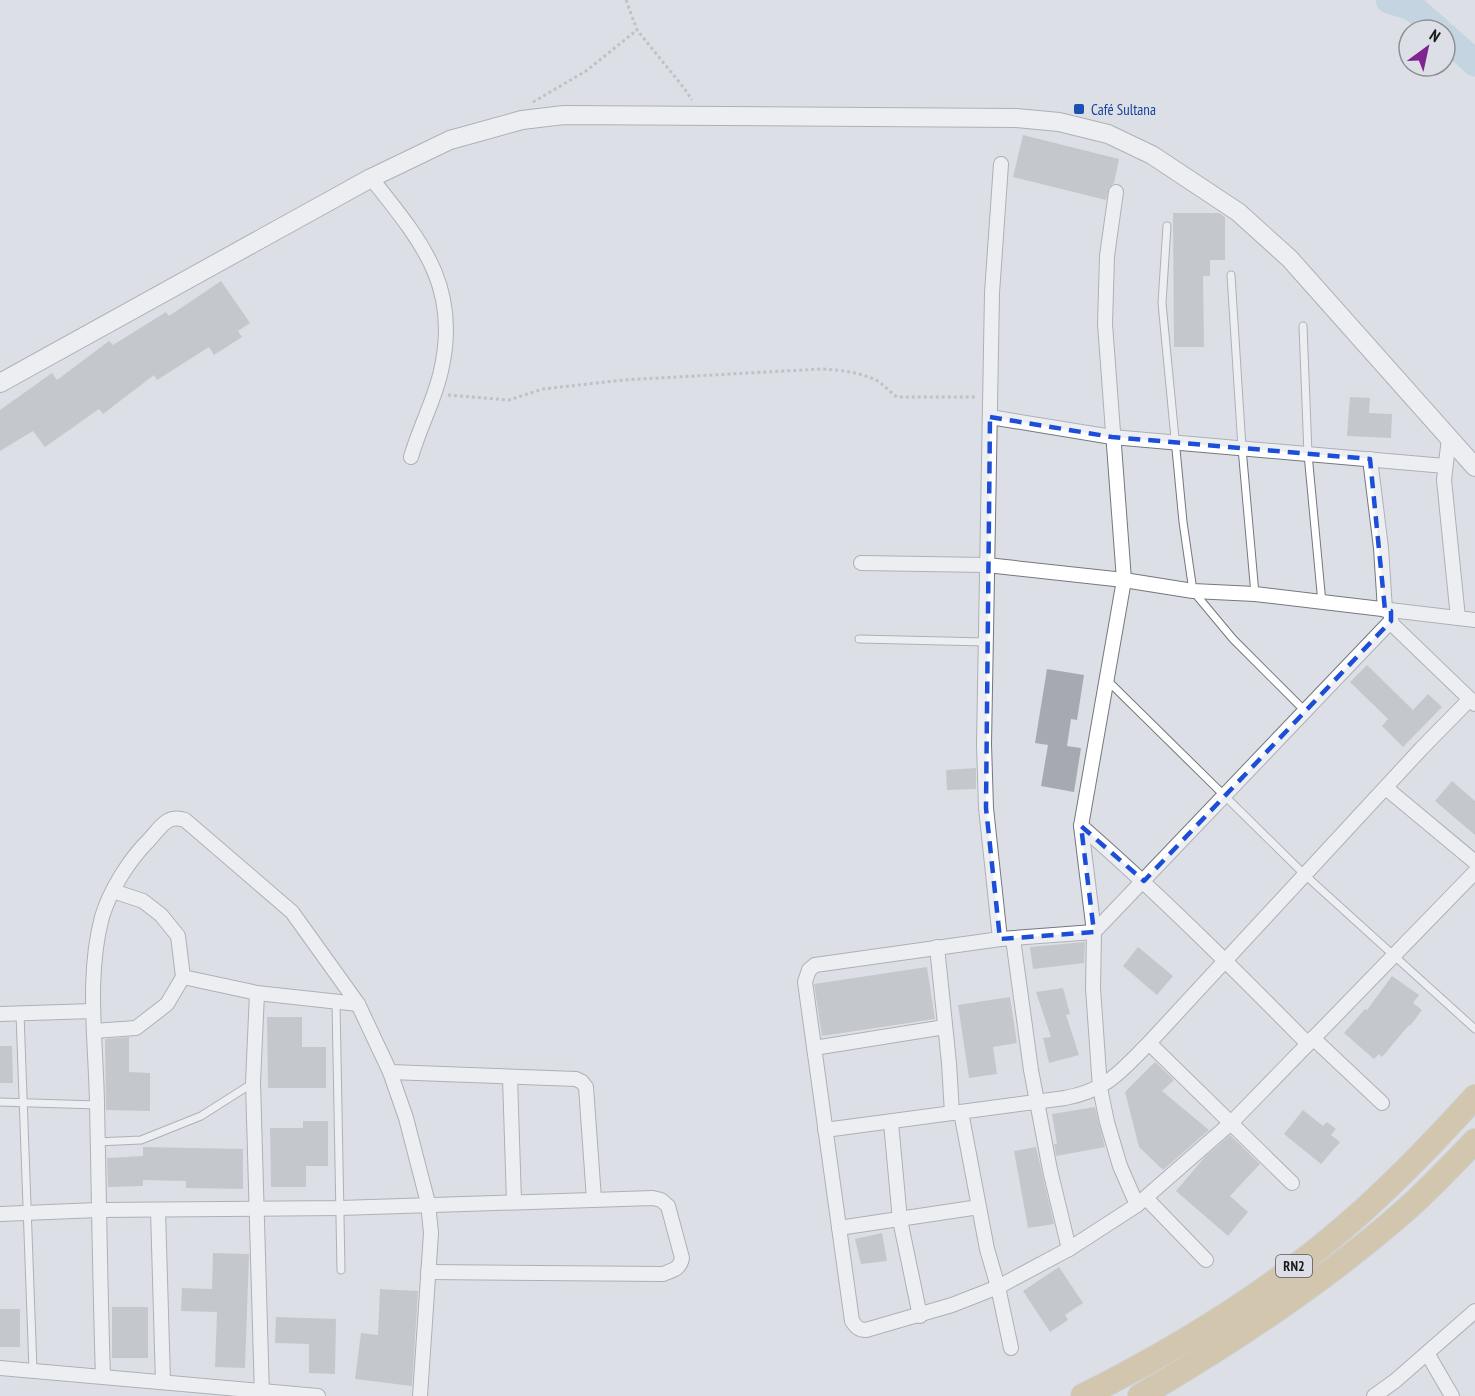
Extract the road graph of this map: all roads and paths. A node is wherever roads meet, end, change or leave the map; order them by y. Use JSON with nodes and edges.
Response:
{"nodes":[{"id":1,"x":626,"y":0,"type":"edge"},
{"id":2,"x":637,"y":30,"type":"junction"},
{"id":3,"x":526,"y":106,"type":"dead end"},
{"id":4,"x":703,"y":117,"type":"junction"},
{"id":5,"x":1001,"y":164,"type":"dead end"},
{"id":6,"x":371,"y":177,"type":"junction"},
{"id":7,"x":1116,"y":192,"type":"dead end"},
{"id":8,"x":1167,"y":226,"type":"dead end"},
{"id":9,"x":1231,"y":274,"type":"dead end"},
{"id":10,"x":1303,"y":326,"type":"dead end"},
{"id":11,"x":0,"y":383,"type":"edge"},
{"id":12,"x":435,"y":393,"type":"junction"},
{"id":13,"x":990,"y":397,"type":"junction"},
{"id":14,"x":990,"y":417,"type":"junction"},
{"id":15,"x":1112,"y":437,"type":"junction"},
{"id":16,"x":1449,"y":438,"type":"junction"},
{"id":17,"x":1177,"y":444,"type":"junction"},
{"id":18,"x":1242,"y":448,"type":"junction"},
{"id":19,"x":1308,"y":454,"type":"junction"},
{"id":20,"x":411,"y":457,"type":"dead end"},
{"id":21,"x":1370,"y":459,"type":"junction"},
{"id":22,"x":1445,"y":466,"type":"junction"},
{"id":23,"x":1475,"y":467,"type":"edge"},
{"id":24,"x":861,"y":563,"type":"dead end"},
{"id":25,"x":987,"y":566,"type":"junction"},
{"id":26,"x":1124,"y":580,"type":"junction"},
{"id":27,"x":1193,"y":591,"type":"junction"},
{"id":28,"x":1255,"y":594,"type":"junction"},
{"id":29,"x":1322,"y":603,"type":"junction"},
{"id":30,"x":1389,"y":614,"type":"junction"},
{"id":31,"x":1458,"y":618,"type":"junction"},
{"id":32,"x":1475,"y":620,"type":"edge"},
{"id":33,"x":859,"y":639,"type":"dead end"},
{"id":34,"x":986,"y":642,"type":"junction"},
{"id":35,"x":1106,"y":679,"type":"junction"},
{"id":36,"x":1473,"y":702,"type":"edge"},
{"id":37,"x":1305,"y":711,"type":"junction"},
{"id":38,"x":1386,"y":788,"type":"junction"},
{"id":39,"x":1224,"y":794,"type":"junction"},
{"id":40,"x":1081,"y":826,"type":"junction"},
{"id":41,"x":1475,"y":862,"type":"edge"},
{"id":42,"x":1475,"y":873,"type":"edge"},
{"id":43,"x":1305,"y":875,"type":"junction"},
{"id":44,"x":1144,"y":881,"type":"junction"},
{"id":45,"x":113,"y":891,"type":"junction"},
{"id":46,"x":1094,"y":932,"type":"junction"},
{"id":47,"x":1006,"y":939,"type":"junction"},
{"id":48,"x":936,"y":947,"type":"junction"},
{"id":49,"x":1393,"y":954,"type":"junction"},
{"id":50,"x":1226,"y":960,"type":"junction"},
{"id":51,"x":183,"y":977,"type":"junction"},
{"id":52,"x":257,"y":993,"type":"junction"},
{"id":53,"x":336,"y":1003,"type":"junction"},
{"id":54,"x":358,"y":1004,"type":"junction"},
{"id":55,"x":93,"y":1011,"type":"junction"},
{"id":56,"x":0,"y":1014,"type":"edge"},
{"id":57,"x":20,"y":1014,"type":"junction"},
{"id":58,"x":945,"y":1027,"type":"junction"},
{"id":59,"x":1475,"y":1029,"type":"edge"},
{"id":60,"x":94,"y":1031,"type":"junction"},
{"id":61,"x":1311,"y":1041,"type":"junction"},
{"id":62,"x":1149,"y":1043,"type":"junction"},
{"id":63,"x":814,"y":1048,"type":"junction"},
{"id":64,"x":390,"y":1072,"type":"junction"},
{"id":65,"x":510,"y":1077,"type":"junction"},
{"id":66,"x":253,"y":1083,"type":"junction"},
{"id":67,"x":1100,"y":1088,"type":"junction"},
{"id":68,"x":1475,"y":1098,"type":"edge"},
{"id":69,"x":1037,"y":1101,"type":"junction"},
{"id":70,"x":0,"y":1102,"type":"edge"},
{"id":71,"x":23,"y":1102,"type":"junction"},
{"id":72,"x":1382,"y":1103,"type":"dead end"},
{"id":73,"x":97,"y":1105,"type":"junction"},
{"id":74,"x":956,"y":1113,"type":"junction"},
{"id":75,"x":1232,"y":1122,"type":"junction"},
{"id":76,"x":891,"y":1123,"type":"junction"},
{"id":77,"x":825,"y":1130,"type":"junction"},
{"id":78,"x":1475,"y":1141,"type":"edge"},
{"id":79,"x":96,"y":1142,"type":"junction"},
{"id":80,"x":1292,"y":1183,"type":"dead end"},
{"id":81,"x":594,"y":1199,"type":"junction"},
{"id":82,"x":514,"y":1202,"type":"junction"},
{"id":83,"x":1142,"y":1202,"type":"junction"},
{"id":84,"x":428,"y":1203,"type":"junction"},
{"id":85,"x":978,"y":1207,"type":"junction"},
{"id":86,"x":340,"y":1208,"type":"junction"},
{"id":87,"x":258,"y":1209,"type":"junction"},
{"id":88,"x":98,"y":1210,"type":"junction"},
{"id":89,"x":158,"y":1210,"type":"junction"},
{"id":90,"x":29,"y":1213,"type":"junction"},
{"id":91,"x":0,"y":1214,"type":"edge"},
{"id":92,"x":900,"y":1220,"type":"junction"},
{"id":93,"x":839,"y":1228,"type":"junction"},
{"id":94,"x":1069,"y":1249,"type":"junction"},
{"id":95,"x":1206,"y":1260,"type":"dead end"},
{"id":96,"x":341,"y":1270,"type":"dead end"},
{"id":97,"x":428,"y":1272,"type":"junction"},
{"id":98,"x":998,"y":1287,"type":"junction"},
{"id":99,"x":1475,"y":1311,"type":"edge"},
{"id":100,"x":920,"y":1316,"type":"junction"},
{"id":101,"x":1011,"y":1348,"type":"dead end"},
{"id":102,"x":1427,"y":1353,"type":"junction"},
{"id":103,"x":0,"y":1368,"type":"edge"},
{"id":104,"x":33,"y":1370,"type":"junction"},
{"id":105,"x":103,"y":1377,"type":"junction"},
{"id":106,"x":163,"y":1382,"type":"junction"},
{"id":107,"x":262,"y":1393,"type":"edge"},
{"id":108,"x":318,"y":1396,"type":"edge"},
{"id":109,"x":420,"y":1396,"type":"edge"},
{"id":110,"x":1083,"y":1396,"type":"edge"},
{"id":111,"x":1140,"y":1396,"type":"edge"},
{"id":112,"x":1374,"y":1396,"type":"edge"},
{"id":113,"x":1452,"y":1396,"type":"edge"}],
"edges":[{"from":1,"to":2,"type":"path"},
{"from":2,"to":3,"type":"path"},
{"from":2,"to":4,"type":"path"},
{"from":4,"to":6,"type":"street"},
{"from":4,"to":16,"type":"street"},
{"from":5,"to":13,"type":"street"},
{"from":6,"to":11,"type":"street"},
{"from":6,"to":12,"type":"street"},
{"from":7,"to":15,"type":"street"},
{"from":8,"to":17,"type":"lane"},
{"from":9,"to":18,"type":"lane"},
{"from":10,"to":19,"type":"lane"},
{"from":12,"to":13,"type":"path"},
{"from":12,"to":20,"type":"street"},
{"from":13,"to":14,"type":"street"},
{"from":14,"to":15,"type":"street"},
{"from":14,"to":25,"type":"street"},
{"from":15,"to":17,"type":"street"},
{"from":15,"to":26,"type":"street"},
{"from":16,"to":22,"type":"street"},
{"from":16,"to":23,"type":"street"},
{"from":17,"to":18,"type":"street"},
{"from":17,"to":27,"type":"lane"},
{"from":18,"to":19,"type":"street"},
{"from":18,"to":28,"type":"lane"},
{"from":19,"to":21,"type":"street"},
{"from":19,"to":29,"type":"lane"},
{"from":21,"to":22,"type":"street"},
{"from":21,"to":30,"type":"street"},
{"from":22,"to":31,"type":"street"},
{"from":24,"to":25,"type":"street"},
{"from":25,"to":26,"type":"street"},
{"from":25,"to":34,"type":"street"},
{"from":26,"to":27,"type":"street"},
{"from":26,"to":35,"type":"street"},
{"from":27,"to":28,"type":"street"},
{"from":27,"to":37,"type":"lane"},
{"from":28,"to":29,"type":"street"},
{"from":29,"to":30,"type":"street"},
{"from":30,"to":31,"type":"street"},
{"from":30,"to":36,"type":"street"},
{"from":30,"to":37,"type":"street"},
{"from":31,"to":32,"type":"street"},
{"from":33,"to":34,"type":"lane"},
{"from":34,"to":47,"type":"street"},
{"from":35,"to":39,"type":"lane"},
{"from":35,"to":40,"type":"street"},
{"from":36,"to":38,"type":"street"},
{"from":37,"to":39,"type":"street"},
{"from":38,"to":41,"type":"street"},
{"from":38,"to":43,"type":"street"},
{"from":39,"to":43,"type":"lane"},
{"from":39,"to":44,"type":"street"},
{"from":40,"to":44,"type":"street"},
{"from":40,"to":46,"type":"street"},
{"from":42,"to":49,"type":"street"},
{"from":43,"to":49,"type":"lane"},
{"from":43,"to":50,"type":"street"},
{"from":44,"to":46,"type":"street"},
{"from":44,"to":50,"type":"street"},
{"from":45,"to":51,"type":"street"},
{"from":45,"to":54,"type":"street"},
{"from":45,"to":55,"type":"street"},
{"from":46,"to":47,"type":"street"},
{"from":46,"to":67,"type":"street"},
{"from":47,"to":48,"type":"street"},
{"from":47,"to":69,"type":"street"},
{"from":48,"to":58,"type":"street"},
{"from":48,"to":63,"type":"street"},
{"from":49,"to":59,"type":"lane"},
{"from":49,"to":61,"type":"street"},
{"from":50,"to":61,"type":"street"},
{"from":50,"to":62,"type":"street"},
{"from":51,"to":52,"type":"street"},
{"from":51,"to":60,"type":"street"},
{"from":52,"to":53,"type":"street"},
{"from":52,"to":66,"type":"street"},
{"from":53,"to":54,"type":"street"},
{"from":53,"to":86,"type":"lane"},
{"from":54,"to":64,"type":"street"},
{"from":55,"to":57,"type":"street"},
{"from":55,"to":60,"type":"street"},
{"from":56,"to":57,"type":"street"},
{"from":57,"to":71,"type":"lane"},
{"from":58,"to":63,"type":"street"},
{"from":58,"to":74,"type":"street"},
{"from":60,"to":73,"type":"street"},
{"from":61,"to":72,"type":"street"},
{"from":61,"to":75,"type":"street"},
{"from":62,"to":67,"type":"street"},
{"from":62,"to":75,"type":"street"},
{"from":63,"to":77,"type":"street"},
{"from":64,"to":65,"type":"street"},
{"from":64,"to":84,"type":"street"},
{"from":65,"to":81,"type":"street"},
{"from":65,"to":82,"type":"street"},
{"from":66,"to":79,"type":"lane"},
{"from":66,"to":87,"type":"street"},
{"from":67,"to":69,"type":"street"},
{"from":67,"to":83,"type":"street"},
{"from":68,"to":110,"type":"highway","number":"RN2"},
{"from":69,"to":74,"type":"street"},
{"from":69,"to":94,"type":"street"},
{"from":70,"to":71,"type":"lane"},
{"from":71,"to":73,"type":"lane"},
{"from":71,"to":90,"type":"lane"},
{"from":73,"to":79,"type":"street"},
{"from":74,"to":76,"type":"street"},
{"from":74,"to":85,"type":"street"},
{"from":75,"to":80,"type":"street"},
{"from":75,"to":83,"type":"street"},
{"from":76,"to":77,"type":"street"},
{"from":76,"to":92,"type":"street"},
{"from":77,"to":93,"type":"street"},
{"from":78,"to":111,"type":"highway","number":"RN2"},
{"from":79,"to":88,"type":"street"},
{"from":81,"to":82,"type":"street"},
{"from":81,"to":97,"type":"street"},
{"from":82,"to":84,"type":"street"},
{"from":83,"to":94,"type":"street"},
{"from":83,"to":95,"type":"street"},
{"from":84,"to":86,"type":"street"},
{"from":84,"to":97,"type":"street"},
{"from":85,"to":92,"type":"street"},
{"from":85,"to":98,"type":"street"},
{"from":86,"to":87,"type":"street"},
{"from":86,"to":96,"type":"lane"},
{"from":87,"to":89,"type":"street"},
{"from":87,"to":107,"type":"street"},
{"from":88,"to":89,"type":"street"},
{"from":88,"to":90,"type":"street"},
{"from":88,"to":105,"type":"street"},
{"from":89,"to":106,"type":"street"},
{"from":90,"to":91,"type":"street"},
{"from":90,"to":104,"type":"lane"},
{"from":92,"to":93,"type":"street"},
{"from":92,"to":100,"type":"street"},
{"from":93,"to":100,"type":"street"},
{"from":94,"to":98,"type":"street"},
{"from":97,"to":109,"type":"street"},
{"from":98,"to":100,"type":"street"},
{"from":98,"to":101,"type":"street"},
{"from":99,"to":102,"type":"street"},
{"from":102,"to":112,"type":"street"},
{"from":102,"to":113,"type":"street"},
{"from":103,"to":104,"type":"street"},
{"from":104,"to":105,"type":"street"},
{"from":105,"to":106,"type":"street"},
{"from":106,"to":107,"type":"street"},
{"from":107,"to":108,"type":"street"}]}
